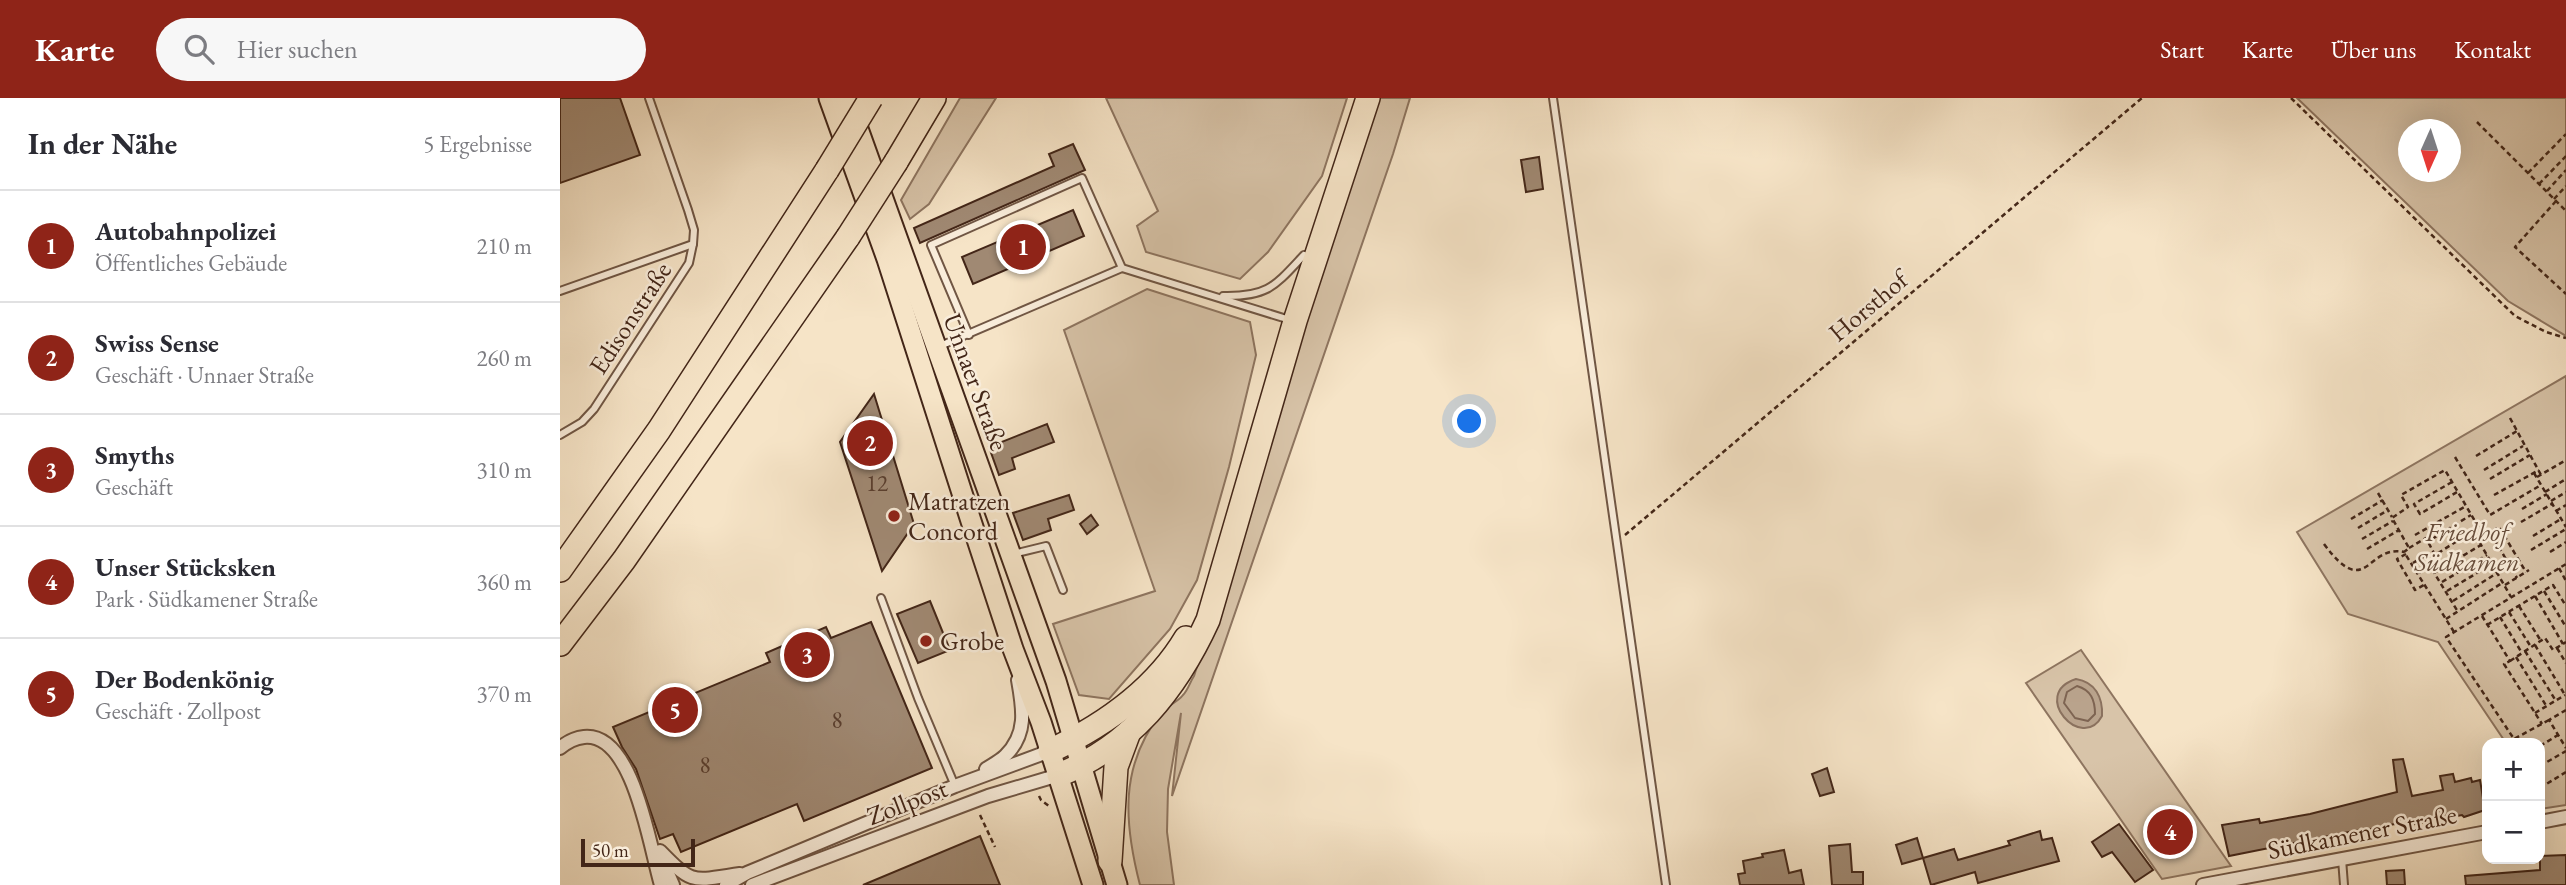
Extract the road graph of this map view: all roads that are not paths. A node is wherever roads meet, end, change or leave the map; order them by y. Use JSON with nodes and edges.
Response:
{"nodes":[{"id":1,"x":649,"y":98,"type":"edge"},
{"id":2,"x":829,"y":98,"type":"edge"},
{"id":3,"x":847,"y":98,"type":"edge"},
{"id":4,"x":871,"y":98,"type":"edge"},
{"id":5,"x":934,"y":98,"type":"edge"},
{"id":6,"x":1357,"y":98,"type":"edge"},
{"id":7,"x":1368,"y":98,"type":"edge"},
{"id":8,"x":1553,"y":98,"type":"edge"},
{"id":9,"x":694,"y":244,"type":"junction"},
{"id":10,"x":1304,"y":255,"type":"junction"},
{"id":11,"x":1122,"y":268,"type":"junction"},
{"id":12,"x":560,"y":290,"type":"edge"},
{"id":13,"x":1215,"y":296,"type":"junction"},
{"id":14,"x":1288,"y":319,"type":"junction"},
{"id":15,"x":969,"y":335,"type":"junction"},
{"id":16,"x":936,"y":348,"type":"junction"},
{"id":17,"x":560,"y":435,"type":"edge"},
{"id":18,"x":1010,"y":554,"type":"junction"},
{"id":19,"x":560,"y":570,"type":"edge"},
{"id":20,"x":1063,"y":590,"type":"dead end"},
{"id":21,"x":881,"y":598,"type":"dead end"},
{"id":22,"x":560,"y":644,"type":"edge"},
{"id":23,"x":1013,"y":649,"type":"junction"},
{"id":24,"x":1129,"y":732,"type":"junction"},
{"id":25,"x":1075,"y":739,"type":"junction"},
{"id":26,"x":560,"y":748,"type":"edge"},
{"id":27,"x":1050,"y":751,"type":"junction"},
{"id":28,"x":1082,"y":766,"type":"junction"},
{"id":29,"x":1059,"y":775,"type":"junction"},
{"id":30,"x":974,"y":778,"type":"junction"},
{"id":31,"x":955,"y":786,"type":"junction"},
{"id":32,"x":2566,"y":817,"type":"edge"},
{"id":33,"x":2545,"y":821,"type":"edge"},
{"id":34,"x":647,"y":831,"type":"junction"},
{"id":35,"x":2482,"y":833,"type":"edge"},
{"id":36,"x":660,"y":851,"type":"junction"},
{"id":37,"x":2342,"y":859,"type":"junction"},
{"id":38,"x":1110,"y":861,"type":"junction"},
{"id":39,"x":773,"y":877,"type":"junction"},
{"id":40,"x":749,"y":879,"type":"edge"},
{"id":41,"x":661,"y":885,"type":"edge"},
{"id":42,"x":673,"y":885,"type":"edge"},
{"id":43,"x":726,"y":885,"type":"edge"},
{"id":44,"x":760,"y":885,"type":"edge"},
{"id":45,"x":1093,"y":885,"type":"edge"},
{"id":46,"x":1117,"y":885,"type":"edge"},
{"id":47,"x":1666,"y":885,"type":"edge"},
{"id":48,"x":2203,"y":885,"type":"edge"},
{"id":49,"x":2344,"y":885,"type":"edge"}],
"edges":[{"from":1,"to":9,"type":"lane","name":"Edisonstraße"},
{"from":2,"to":23,"type":"main road","name":"Unnaer Straße"},
{"from":3,"to":16,"type":"main road","name":"Unnaer Straße"},
{"from":4,"to":19,"type":"highway","bridge":true},
{"from":5,"to":22,"type":"highway","bridge":true},
{"from":6,"to":10,"type":"highway"},
{"from":7,"to":14,"type":"highway"},
{"from":8,"to":47,"type":"lane"},
{"from":9,"to":12,"type":"lane","name":"Edisonstraße"},
{"from":9,"to":17,"type":"lane","name":"Edisonstraße"},
{"from":10,"to":13,"type":"lane"},
{"from":10,"to":14,"type":"highway"},
{"from":11,"to":13,"type":"lane"},
{"from":11,"to":15,"type":"lane"},
{"from":11,"to":15,"type":"lane"},
{"from":13,"to":14,"type":"lane"},
{"from":14,"to":24,"type":"highway"},
{"from":14,"to":25,"type":"highway"},
{"from":15,"to":16,"type":"lane"},
{"from":16,"to":18,"type":"main road","name":"Unnaer Straße"},
{"from":18,"to":20,"type":"lane"},
{"from":18,"to":25,"type":"main road","name":"Unnaer Straße"},
{"from":21,"to":31,"type":"lane","name":"Zollpost"},
{"from":23,"to":27,"type":"main road","name":"Unnaer Straße"},
{"from":23,"to":30,"type":"street","name":"Zollpost"},
{"from":24,"to":28,"type":"highway"},
{"from":24,"to":38,"type":"highway"},
{"from":25,"to":27,"type":"highway"},
{"from":25,"to":28,"type":"main road","name":"Unnaer Straße"},
{"from":26,"to":34,"type":"street","name":"Zollpost"},
{"from":27,"to":29,"type":"main road","name":"Unnaer Straße"},
{"from":27,"to":30,"type":"street","name":"Zollpost"},
{"from":28,"to":29,"type":"highway"},
{"from":28,"to":38,"type":"main road","name":"Unnaer Straße"},
{"from":29,"to":39,"type":"street","name":"Zollpost"},
{"from":29,"to":45,"type":"main road","name":"Unnaer Straße"},
{"from":30,"to":31,"type":"street","name":"Zollpost"},
{"from":31,"to":40,"type":"street","name":"Zollpost"},
{"from":32,"to":33,"type":"street"},
{"from":34,"to":36,"type":"street","name":"Zollpost"},
{"from":34,"to":41,"type":"street","name":"Zollpost"},
{"from":35,"to":37,"type":"street","name":"Südkamener Straße"},
{"from":36,"to":40,"type":"street","name":"Zollpost"},
{"from":36,"to":42,"type":"street","name":"Zollpost"},
{"from":37,"to":48,"type":"street","name":"Südkamener Straße"},
{"from":37,"to":49,"type":"lane"},
{"from":38,"to":46,"type":"main road","name":"Unnaer Straße"},
{"from":39,"to":40,"type":"street","name":"Zollpost"},
{"from":39,"to":44,"type":"street","name":"Zollpost"},
{"from":40,"to":43,"type":"street","name":"Zollpost"}]}
